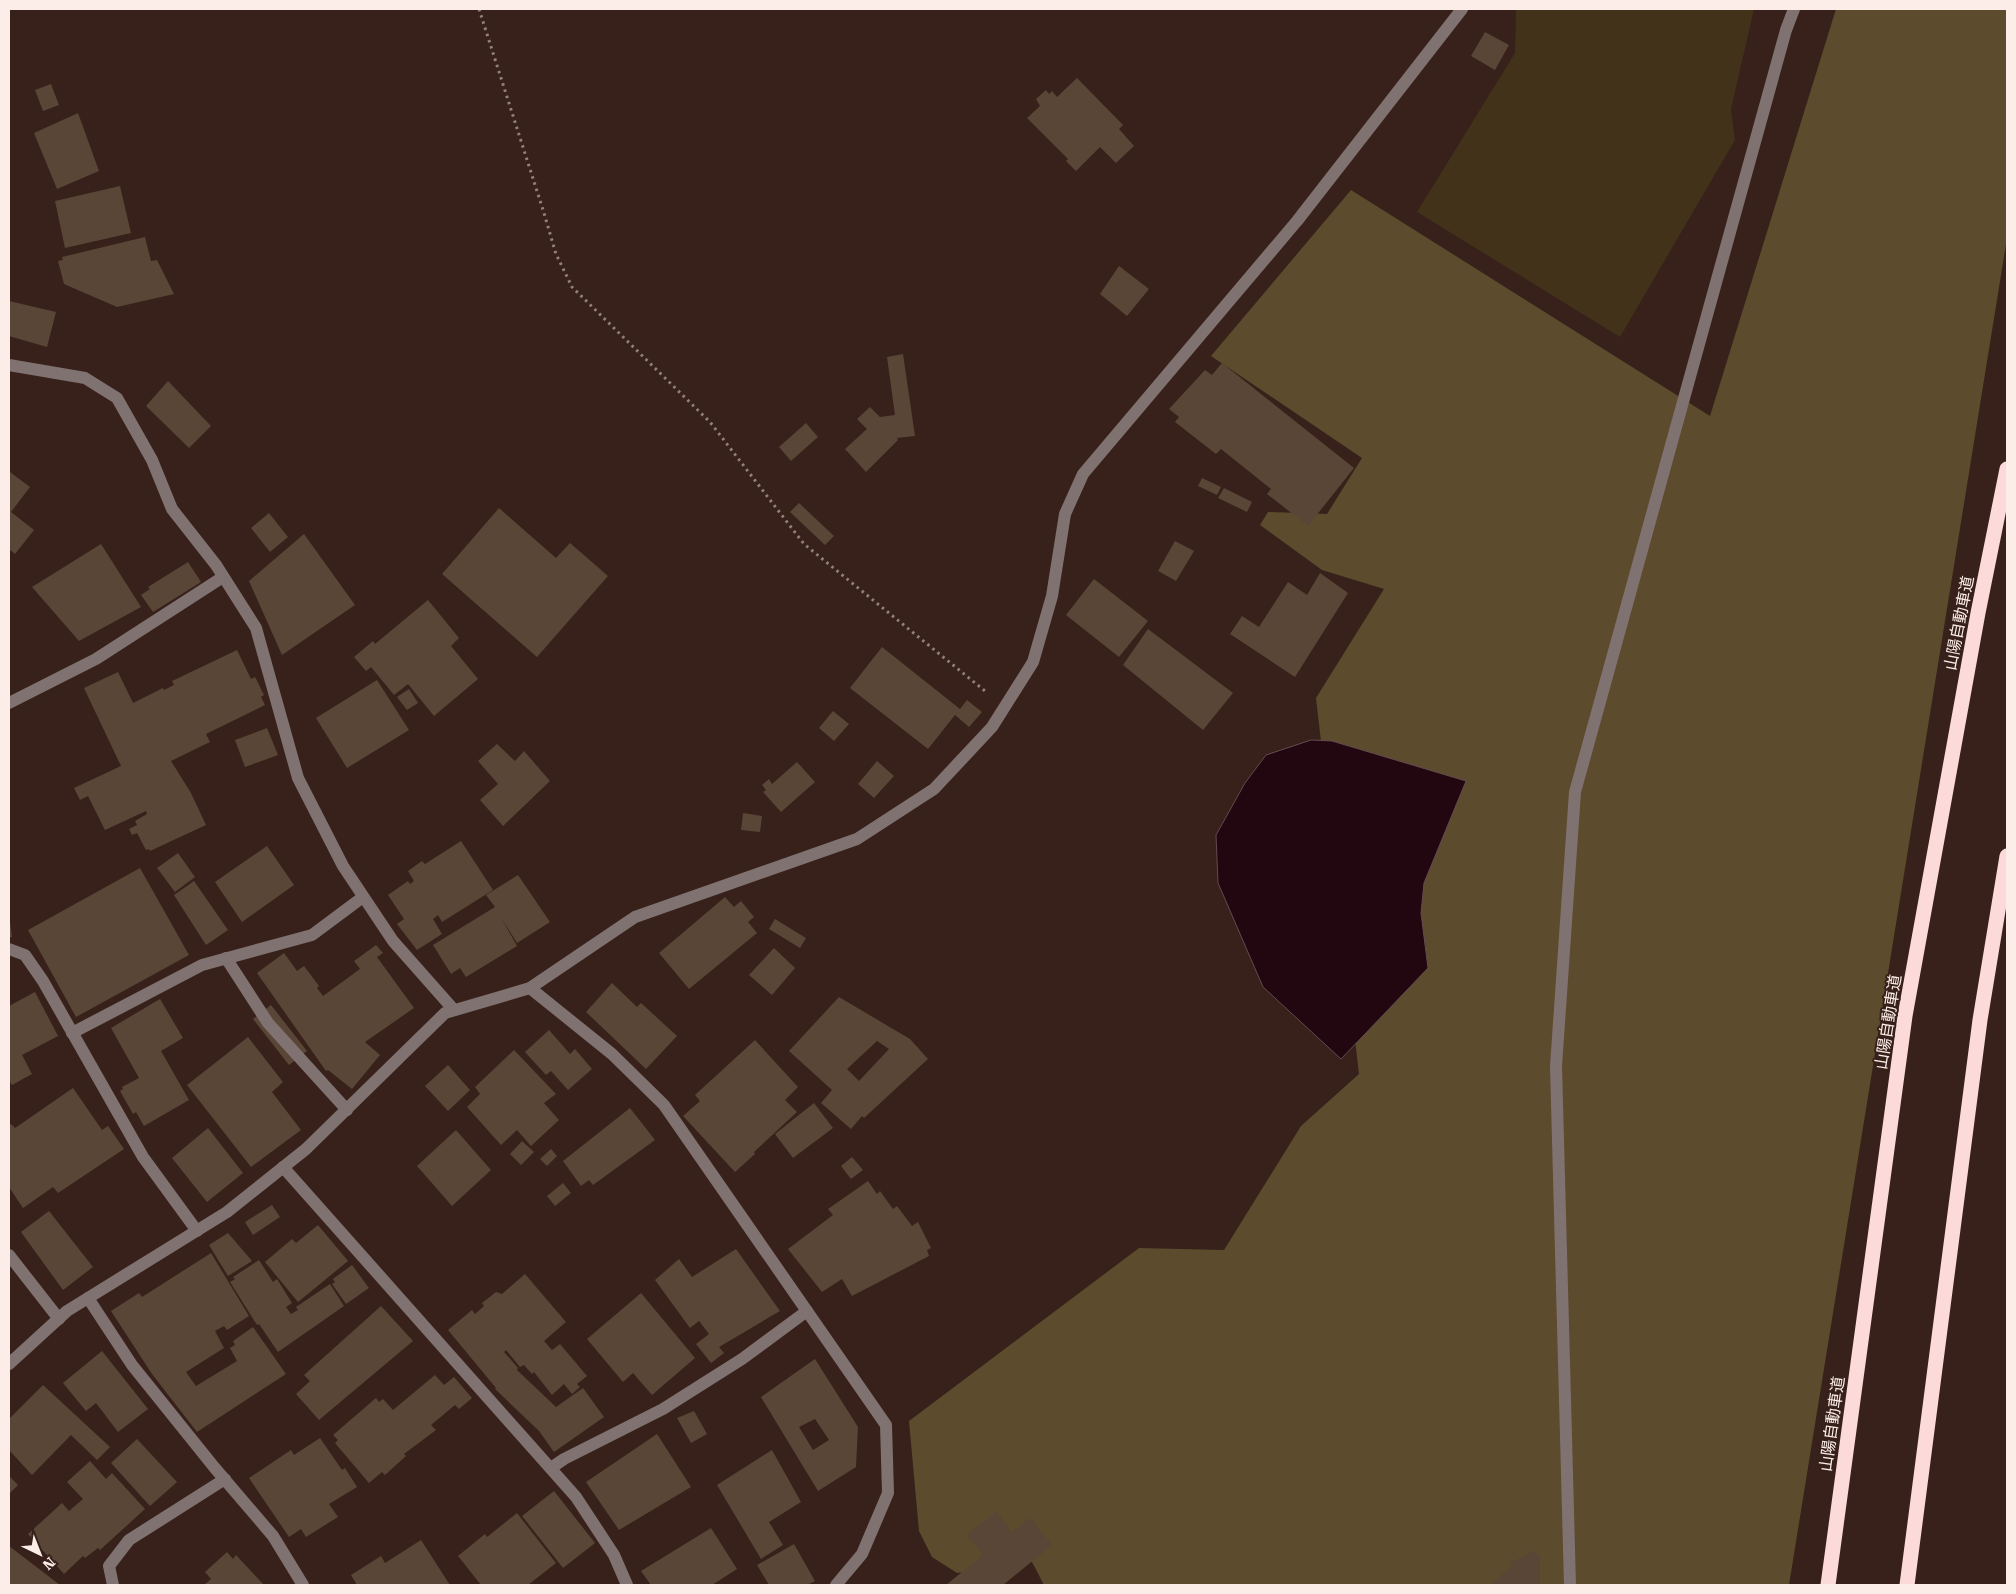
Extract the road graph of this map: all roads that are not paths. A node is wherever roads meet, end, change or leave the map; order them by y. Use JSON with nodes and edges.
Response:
{"nodes":[{"id":1,"x":1462,"y":9,"type":"edge"},
{"id":2,"x":1794,"y":9,"type":"edge"},
{"id":3,"x":9,"y":365,"type":"edge"},
{"id":4,"x":2007,"y":469,"type":"edge"},
{"id":5,"x":223,"y":578,"type":"junction"},
{"id":6,"x":9,"y":703,"type":"edge"},
{"id":7,"x":2007,"y":856,"type":"edge"},
{"id":8,"x":363,"y":897,"type":"junction"},
{"id":9,"x":9,"y":949,"type":"edge"},
{"id":10,"x":226,"y":958,"type":"junction"},
{"id":11,"x":530,"y":988,"type":"junction"},
{"id":12,"x":454,"y":1010,"type":"junction"},
{"id":13,"x":72,"y":1033,"type":"junction"},
{"id":14,"x":347,"y":1110,"type":"junction"},
{"id":15,"x":283,"y":1167,"type":"junction"},
{"id":16,"x":197,"y":1231,"type":"junction"},
{"id":17,"x":9,"y":1255,"type":"edge"},
{"id":18,"x":88,"y":1298,"type":"junction"},
{"id":19,"x":807,"y":1311,"type":"junction"},
{"id":20,"x":59,"y":1319,"type":"junction"},
{"id":21,"x":9,"y":1364,"type":"edge"},
{"id":22,"x":551,"y":1468,"type":"junction"},
{"id":23,"x":225,"y":1480,"type":"junction"},
{"id":24,"x":114,"y":1585,"type":"edge"},
{"id":25,"x":304,"y":1585,"type":"edge"},
{"id":26,"x":627,"y":1585,"type":"edge"},
{"id":27,"x":836,"y":1585,"type":"edge"},
{"id":28,"x":1570,"y":1585,"type":"edge"},
{"id":29,"x":1828,"y":1585,"type":"edge"},
{"id":30,"x":1907,"y":1585,"type":"edge"}],
"edges":[{"from":1,"to":11,"type":"street"},
{"from":2,"to":28,"type":"street"},
{"from":3,"to":5,"type":"street"},
{"from":4,"to":29,"type":"highway","name":"山陽自動車道"},
{"from":5,"to":6,"type":"street"},
{"from":5,"to":8,"type":"street"},
{"from":7,"to":30,"type":"highway"},
{"from":8,"to":10,"type":"street"},
{"from":8,"to":12,"type":"street"},
{"from":9,"to":13,"type":"street"},
{"from":10,"to":13,"type":"street"},
{"from":10,"to":14,"type":"street"},
{"from":11,"to":12,"type":"street"},
{"from":11,"to":19,"type":"street"},
{"from":12,"to":14,"type":"street"},
{"from":13,"to":16,"type":"street"},
{"from":14,"to":15,"type":"street"},
{"from":15,"to":16,"type":"street"},
{"from":15,"to":22,"type":"street"},
{"from":16,"to":18,"type":"street"},
{"from":17,"to":20,"type":"street"},
{"from":18,"to":20,"type":"street"},
{"from":18,"to":23,"type":"street"},
{"from":19,"to":22,"type":"street"},
{"from":19,"to":27,"type":"street"},
{"from":20,"to":21,"type":"street"},
{"from":22,"to":26,"type":"street"},
{"from":23,"to":24,"type":"street"},
{"from":23,"to":25,"type":"street"}]}
